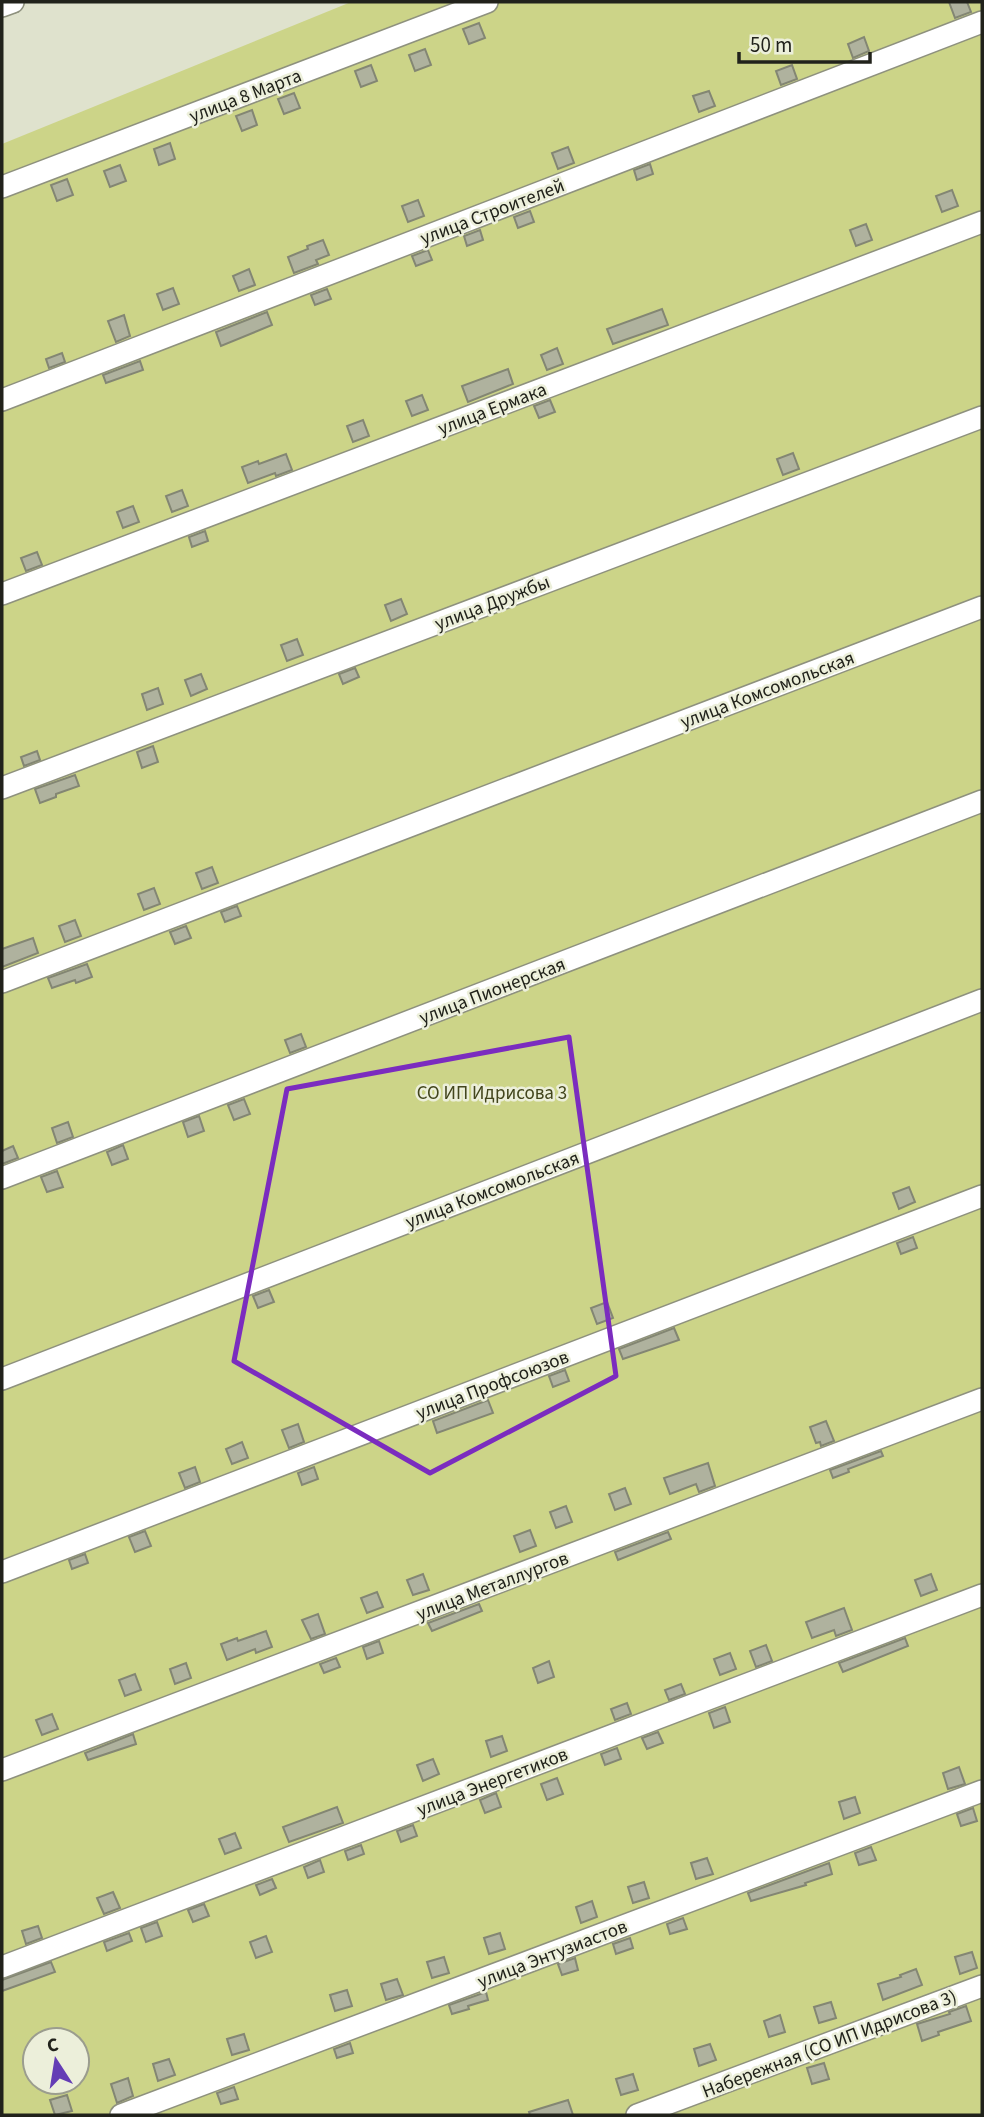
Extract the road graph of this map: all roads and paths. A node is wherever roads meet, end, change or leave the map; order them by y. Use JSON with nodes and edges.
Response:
{"nodes":[{"id":1,"x":13,"y":2,"type":"edge"},
{"id":2,"x":487,"y":2,"type":"edge"},
{"id":3,"x":2,"y":6,"type":"edge"},
{"id":4,"x":982,"y":22,"type":"edge"},
{"id":5,"x":2,"y":187,"type":"edge"},
{"id":6,"x":982,"y":222,"type":"edge"},
{"id":7,"x":2,"y":400,"type":"edge"},
{"id":8,"x":982,"y":416,"type":"edge"},
{"id":9,"x":2,"y":594,"type":"edge"},
{"id":10,"x":982,"y":607,"type":"edge"},
{"id":11,"x":2,"y":788,"type":"edge"},
{"id":12,"x":982,"y":802,"type":"edge"},
{"id":13,"x":2,"y":982,"type":"edge"},
{"id":14,"x":982,"y":1000,"type":"edge"},
{"id":15,"x":2,"y":1178,"type":"edge"},
{"id":16,"x":982,"y":1196,"type":"edge"},
{"id":17,"x":2,"y":1379,"type":"edge"},
{"id":18,"x":982,"y":1399,"type":"edge"},
{"id":19,"x":2,"y":1572,"type":"edge"},
{"id":20,"x":982,"y":1595,"type":"edge"},
{"id":21,"x":2,"y":1770,"type":"edge"},
{"id":22,"x":982,"y":1791,"type":"edge"},
{"id":23,"x":2,"y":1968,"type":"edge"},
{"id":24,"x":982,"y":1986,"type":"edge"},
{"id":25,"x":121,"y":2115,"type":"edge"},
{"id":26,"x":636,"y":2115,"type":"edge"}],
"edges":[{"from":1,"to":3,"type":"street"},
{"from":2,"to":5,"type":"street","name":"улица 8 Марта"},
{"from":4,"to":7,"type":"street","name":"улица Строителей"},
{"from":6,"to":9,"type":"street","name":"улица Ермака"},
{"from":8,"to":11,"type":"street","name":"улица Дружбы"},
{"from":10,"to":13,"type":"street","name":"улица Комсомольская"},
{"from":12,"to":15,"type":"street","name":"улица Пионерская"},
{"from":14,"to":17,"type":"street","name":"улица Комсомольская"},
{"from":16,"to":19,"type":"street","name":"улица Профсоюзов"},
{"from":18,"to":21,"type":"street","name":"улица Металлургов"},
{"from":20,"to":23,"type":"street","name":"улица Энергетиков"},
{"from":22,"to":25,"type":"street","name":"улица Энтузиастов"},
{"from":24,"to":26,"type":"street","name":"Набережная (СО ИП Идрисова 3)"}]}
